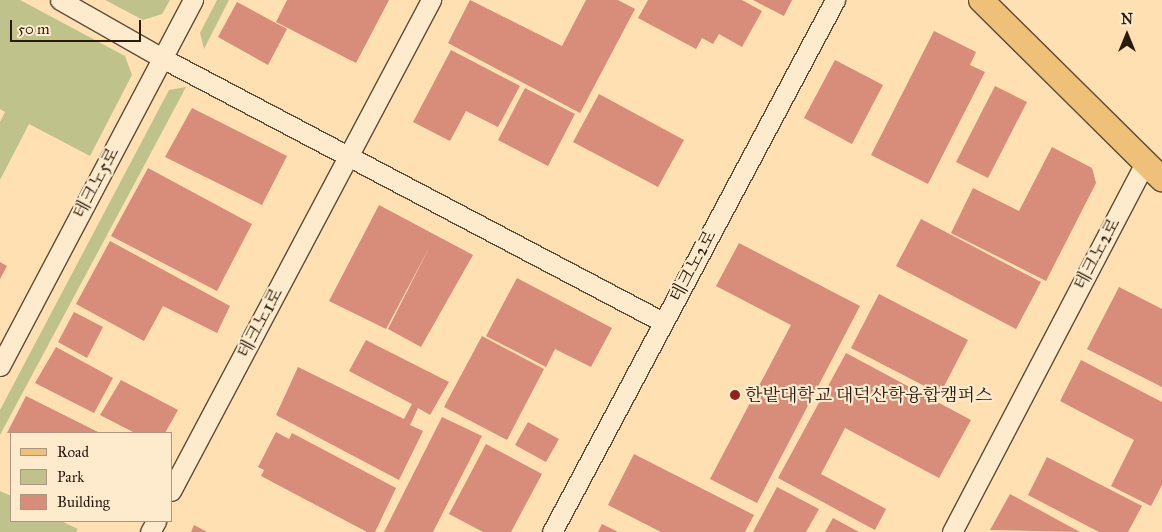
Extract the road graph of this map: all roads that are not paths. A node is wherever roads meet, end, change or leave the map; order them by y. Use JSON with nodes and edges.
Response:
{"nodes":[{"id":1,"x":60,"y":0,"type":"edge"},
{"id":2,"x":192,"y":0,"type":"edge"},
{"id":3,"x":431,"y":0,"type":"edge"},
{"id":4,"x":835,"y":0,"type":"edge"},
{"id":5,"x":981,"y":0,"type":"edge"},
{"id":6,"x":162,"y":58,"type":"junction"},
{"id":7,"x":348,"y":156,"type":"junction"},
{"id":8,"x":1145,"y":163,"type":"junction"},
{"id":9,"x":1162,"y":180,"type":"edge"},
{"id":10,"x":663,"y":322,"type":"junction"},
{"id":11,"x":0,"y":366,"type":"edge"},
{"id":12,"x":172,"y":489,"type":"edge"},
{"id":13,"x":552,"y":532,"type":"edge"},
{"id":14,"x":952,"y":532,"type":"edge"}],
"edges":[{"from":1,"to":6,"type":"street"},
{"from":2,"to":6,"type":"street","name":"테크노5로"},
{"from":3,"to":7,"type":"street","name":"테크노1로"},
{"from":4,"to":10,"type":"street","name":"테크노2로"},
{"from":5,"to":8,"type":"main road"},
{"from":6,"to":7,"type":"street"},
{"from":6,"to":11,"type":"street","name":"테크노5로"},
{"from":7,"to":10,"type":"street"},
{"from":7,"to":12,"type":"street","name":"테크노1로"},
{"from":8,"to":9,"type":"main road"},
{"from":8,"to":14,"type":"street","name":"테크노2로"},
{"from":10,"to":13,"type":"street","name":"테크노2로"}]}
